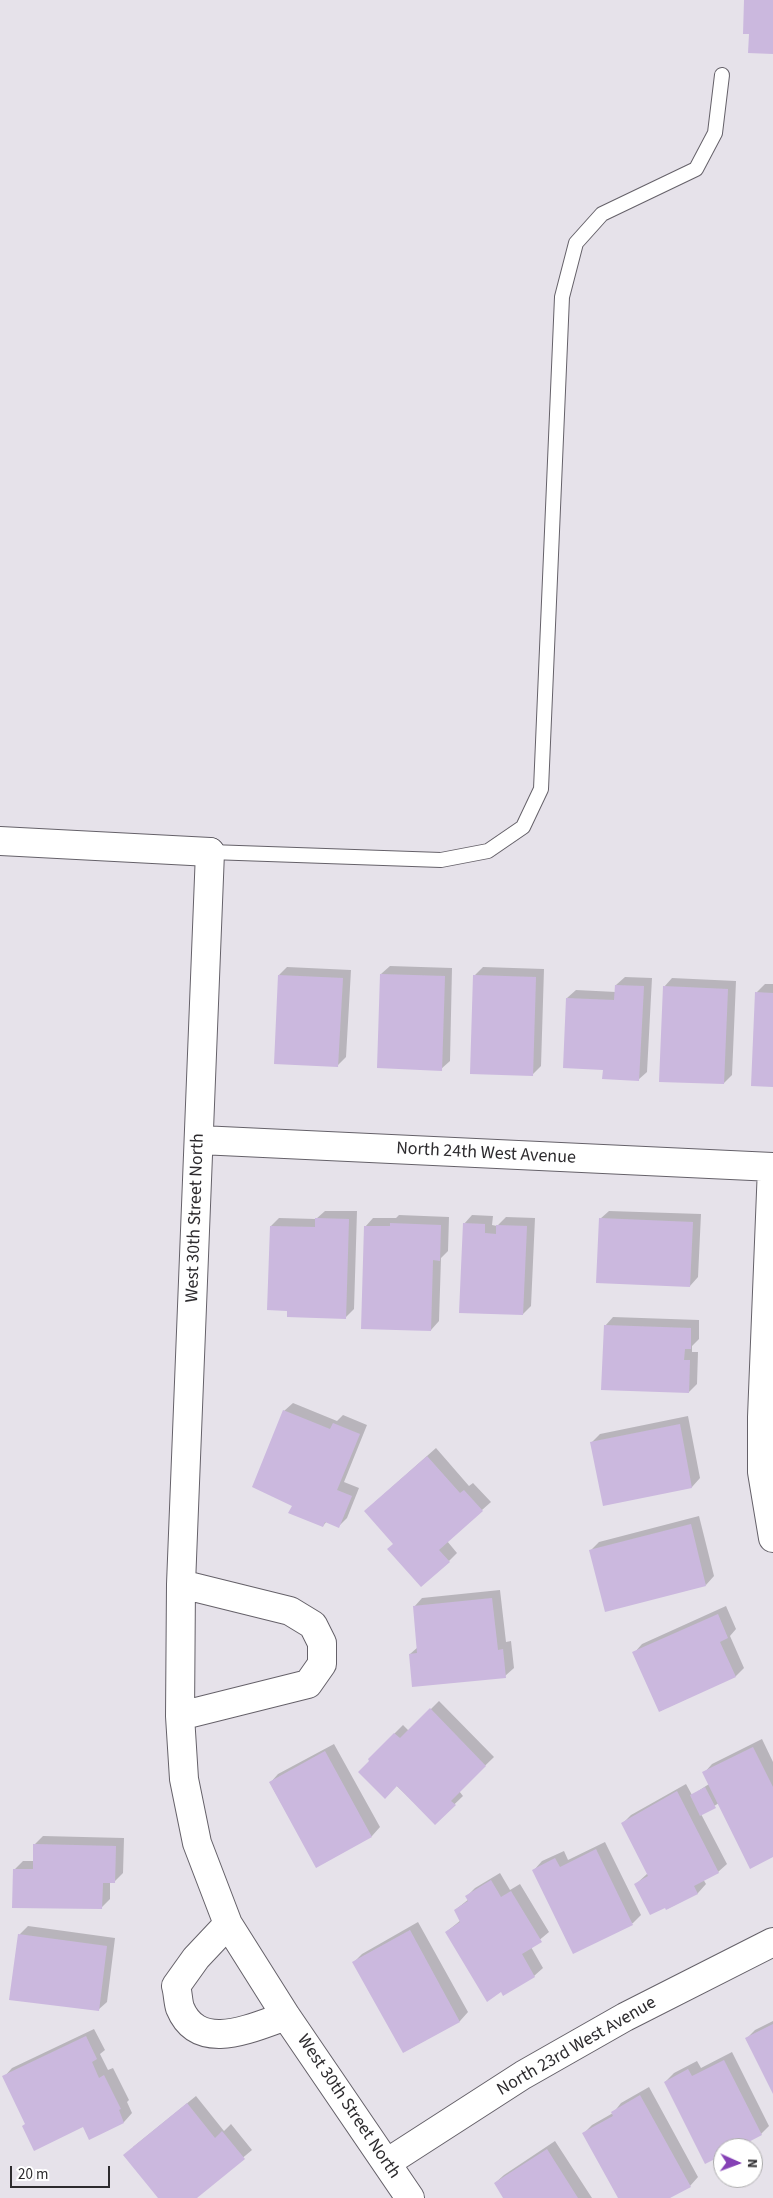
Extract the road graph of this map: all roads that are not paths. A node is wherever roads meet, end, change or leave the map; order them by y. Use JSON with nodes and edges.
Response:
{"nodes":[{"id":1,"x":722,"y":75,"type":"dead end"},
{"id":2,"x":0,"y":841,"type":"edge"},
{"id":3,"x":210,"y":852,"type":"junction"},
{"id":4,"x":200,"y":1140,"type":"junction"},
{"id":5,"x":772,"y":1167,"type":"edge"},
{"id":6,"x":773,"y":1538,"type":"edge"},
{"id":7,"x":181,"y":1584,"type":"junction"},
{"id":8,"x":180,"y":1716,"type":"junction"},
{"id":9,"x":228,"y":1924,"type":"junction"},
{"id":10,"x":773,"y":1942,"type":"edge"},
{"id":11,"x":286,"y":2016,"type":"junction"},
{"id":12,"x":388,"y":2162,"type":"junction"},
{"id":13,"x":410,"y":2198,"type":"edge"}],
"edges":[{"from":1,"to":3,"type":"lane"},
{"from":2,"to":3,"type":"street"},
{"from":3,"to":4,"type":"street","name":"West 30th Street North"},
{"from":4,"to":5,"type":"street","name":"North 24th West Avenue"},
{"from":4,"to":7,"type":"street","name":"West 30th Street North"},
{"from":5,"to":6,"type":"street"},
{"from":7,"to":8,"type":"street","name":"West 30th Street North"},
{"from":7,"to":8,"type":"street"},
{"from":8,"to":9,"type":"street","name":"West 30th Street North"},
{"from":9,"to":11,"type":"street","name":"West 30th Street North"},
{"from":9,"to":11,"type":"street","name":"West 30th Street North"},
{"from":10,"to":12,"type":"street","name":"North 23rd West Avenue"},
{"from":11,"to":12,"type":"street","name":"West 30th Street North"},
{"from":12,"to":13,"type":"street","name":"West 30th Street North"}]}
